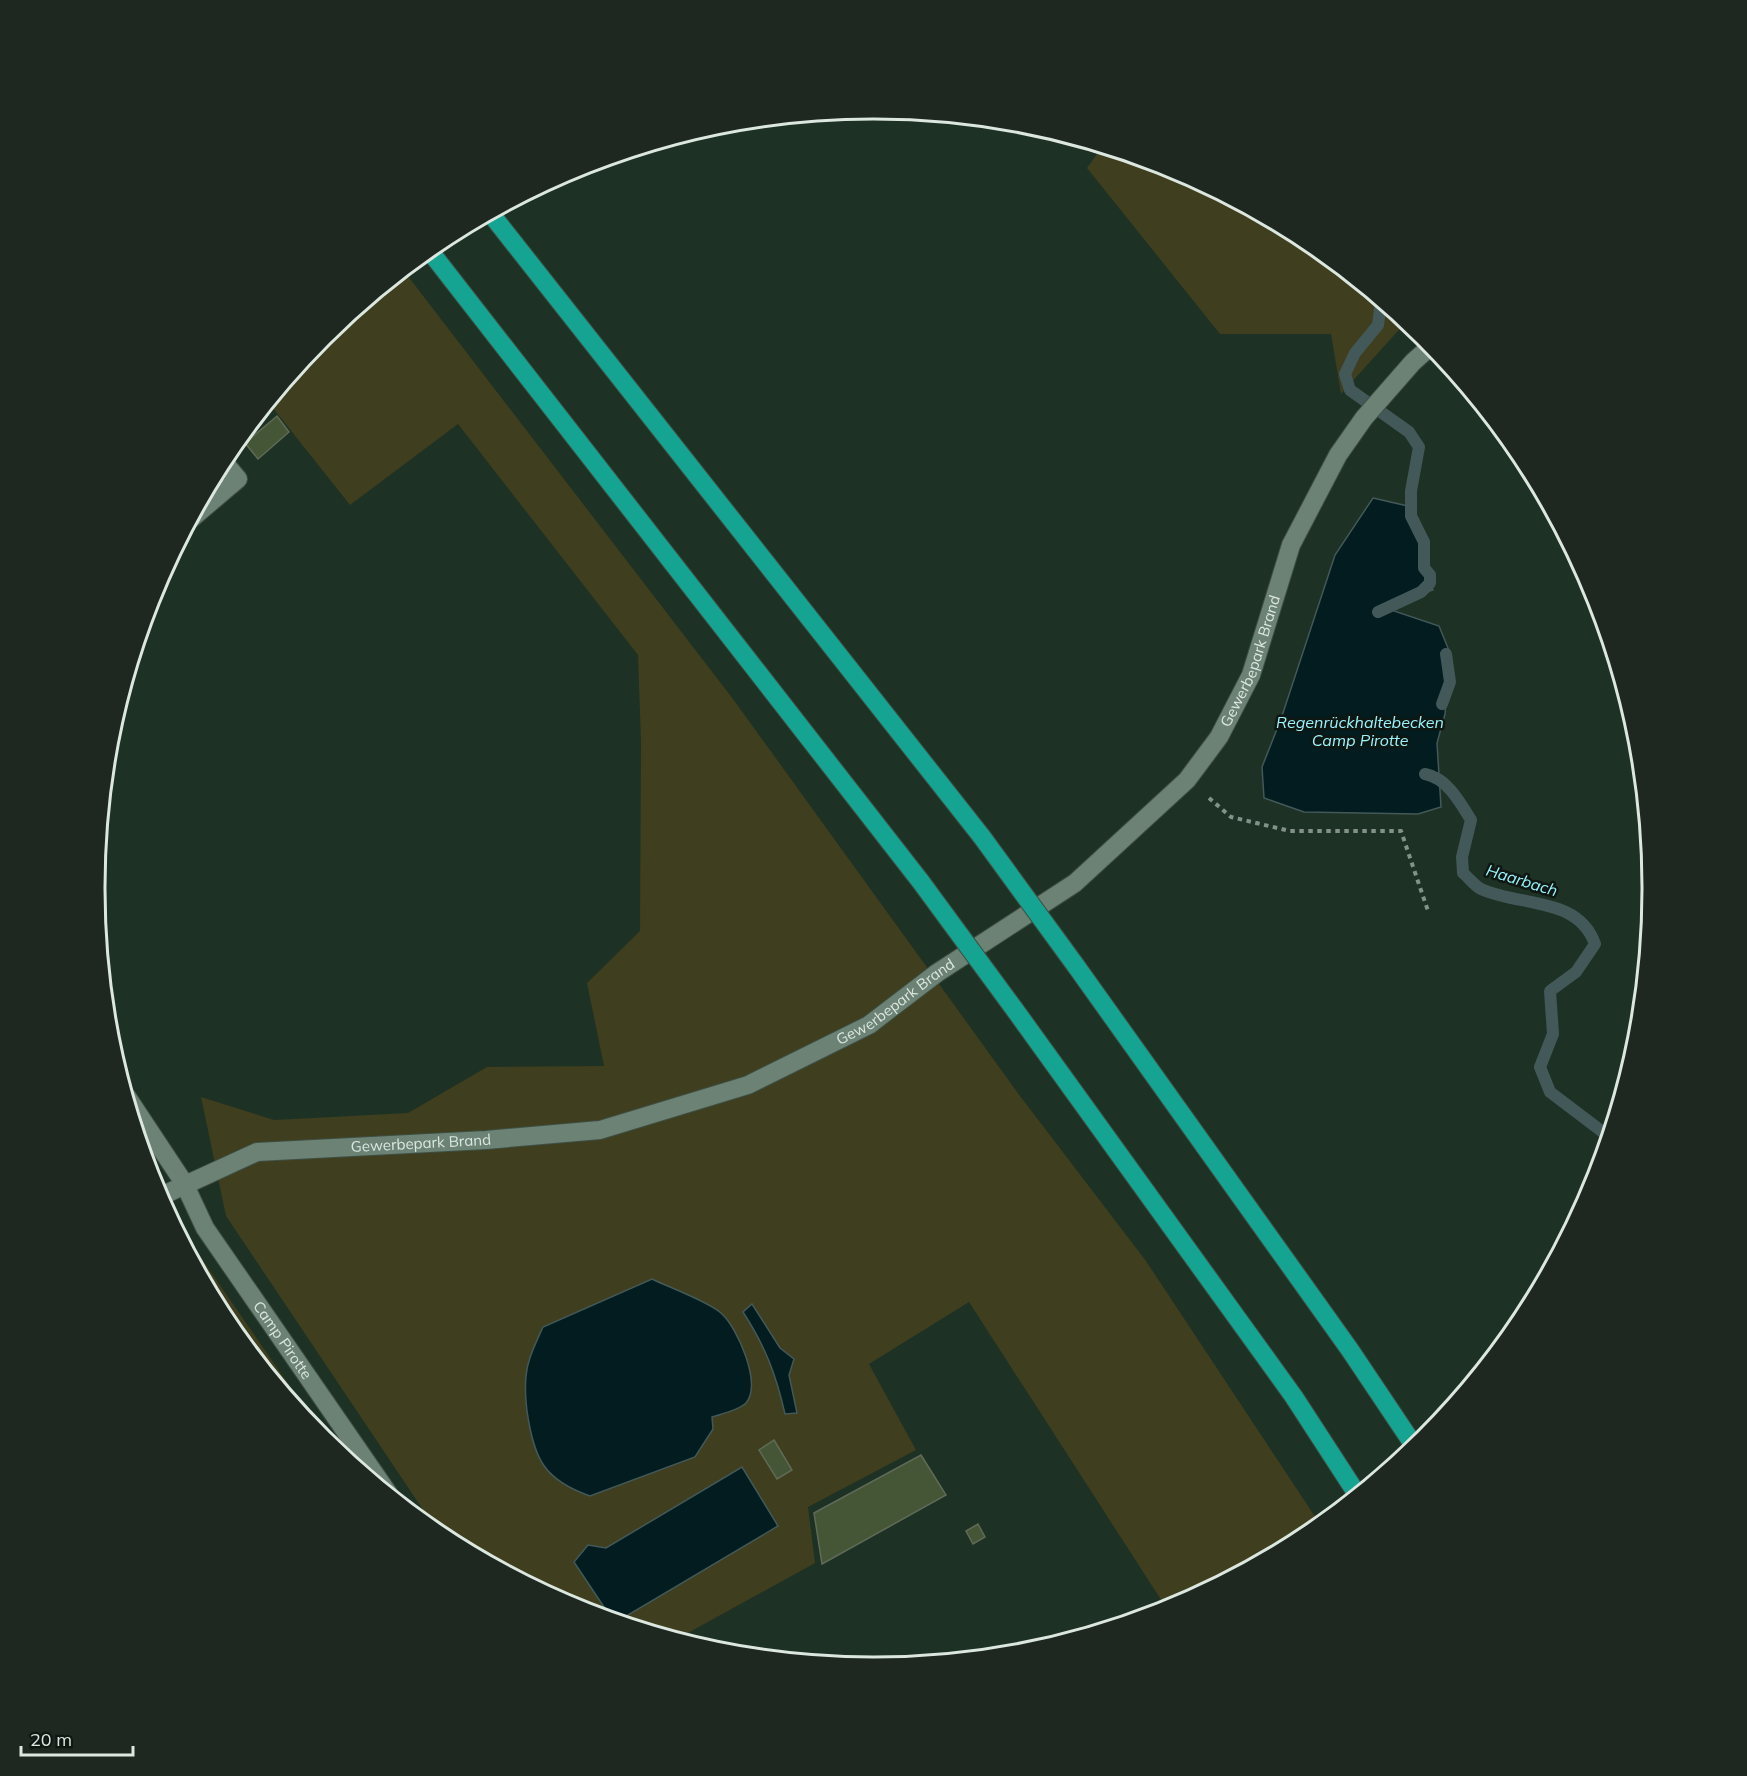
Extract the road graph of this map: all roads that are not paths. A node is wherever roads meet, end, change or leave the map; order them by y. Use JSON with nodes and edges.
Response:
{"nodes":[{"id":1,"x":494,"y":219,"type":"edge"},
{"id":2,"x":435,"y":258,"type":"edge"},
{"id":3,"x":1424,"y":353,"type":"edge"},
{"id":4,"x":230,"y":469,"type":"edge"},
{"id":5,"x":208,"y":505,"type":"edge"},
{"id":6,"x":140,"y":1117,"type":"edge"},
{"id":7,"x":184,"y":1183,"type":"junction"},
{"id":8,"x":168,"y":1192,"type":"edge"},
{"id":9,"x":1409,"y":1438,"type":"edge"},
{"id":10,"x":372,"y":1470,"type":"edge"},
{"id":11,"x":1353,"y":1488,"type":"edge"}],
"edges":[{"from":1,"to":9,"type":"highway","bridge":true},
{"from":2,"to":11,"type":"highway","bridge":true},
{"from":3,"to":7,"type":"street","name":"Gewerbepark Brand"},
{"from":4,"to":5,"type":"street"},
{"from":6,"to":7,"type":"street","name":"Camp Pirotte"},
{"from":7,"to":8,"type":"street","name":"Gewerbepark Brand"},
{"from":7,"to":10,"type":"street","name":"Camp Pirotte"}]}
